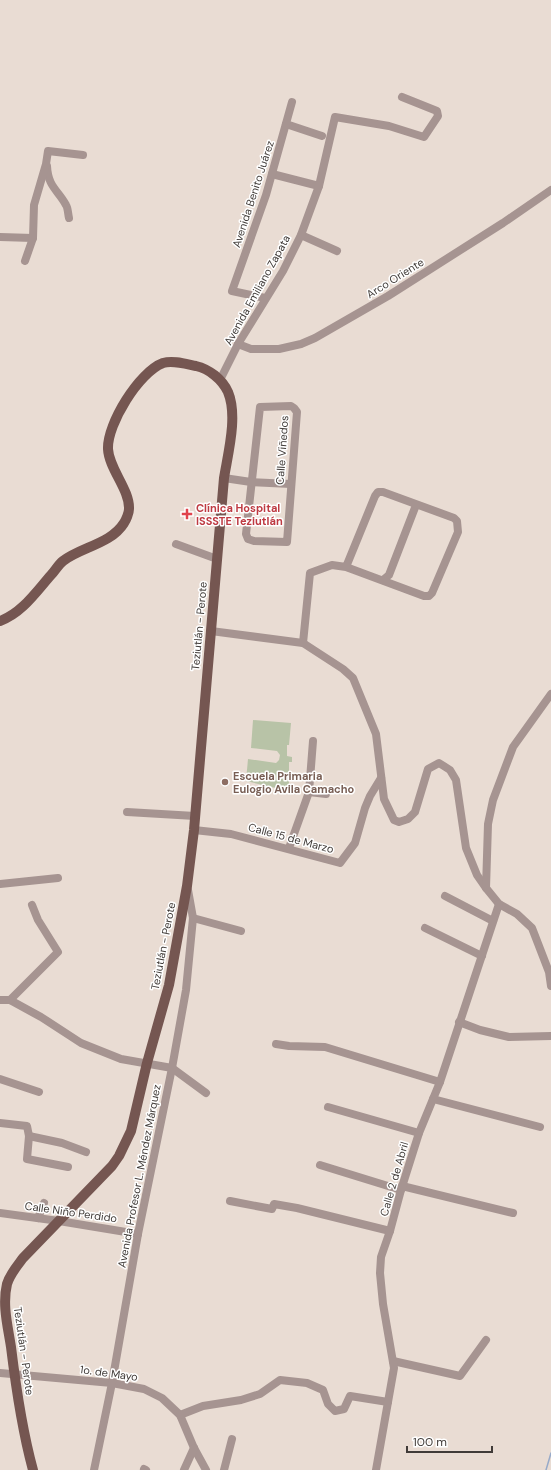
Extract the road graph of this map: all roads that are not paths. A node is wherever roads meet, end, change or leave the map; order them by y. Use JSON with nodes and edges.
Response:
{"nodes":[{"id":1,"x":402,"y":97,"type":"dead end"},
{"id":2,"x":292,"y":102,"type":"dead end"},
{"id":3,"x":286,"y":124,"type":"junction"},
{"id":4,"x":322,"y":136,"type":"dead end"},
{"id":5,"x":83,"y":156,"type":"dead end"},
{"id":6,"x":46,"y":164,"type":"junction"},
{"id":7,"x":272,"y":174,"type":"junction"},
{"id":8,"x":318,"y":186,"type":"junction"},
{"id":9,"x":551,"y":190,"type":"edge"},
{"id":10,"x":68,"y":218,"type":"dead end"},
{"id":11,"x":301,"y":235,"type":"junction"},
{"id":12,"x":0,"y":237,"type":"edge"},
{"id":13,"x":34,"y":238,"type":"junction"},
{"id":14,"x":338,"y":251,"type":"dead end"},
{"id":15,"x":26,"y":261,"type":"dead end"},
{"id":16,"x":265,"y":298,"type":"junction"},
{"id":17,"x":238,"y":344,"type":"junction"},
{"id":18,"x":220,"y":380,"type":"junction"},
{"id":19,"x":224,"y":478,"type":"junction"},
{"id":20,"x":251,"y":482,"type":"junction"},
{"id":21,"x":291,"y":484,"type":"junction"},
{"id":22,"x":416,"y":505,"type":"junction"},
{"id":23,"x":176,"y":544,"type":"dead end"},
{"id":24,"x":217,"y":559,"type":"junction"},
{"id":25,"x":346,"y":566,"type":"junction"},
{"id":26,"x":383,"y":580,"type":"junction"},
{"id":27,"x":0,"y":621,"type":"edge"},
{"id":28,"x":211,"y":631,"type":"junction"},
{"id":29,"x":302,"y":643,"type":"junction"},
{"id":30,"x":551,"y":694,"type":"edge"},
{"id":31,"x":313,"y":741,"type":"dead end"},
{"id":32,"x":381,"y":778,"type":"junction"},
{"id":33,"x":309,"y":792,"type":"junction"},
{"id":34,"x":326,"y":794,"type":"dead end"},
{"id":35,"x":126,"y":812,"type":"dead end"},
{"id":36,"x":195,"y":816,"type":"junction"},
{"id":37,"x":194,"y":830,"type":"junction"},
{"id":38,"x":289,"y":848,"type":"junction"},
{"id":39,"x":58,"y":878,"type":"dead end"},
{"id":40,"x":0,"y":884,"type":"edge"},
{"id":41,"x":187,"y":886,"type":"junction"},
{"id":42,"x":486,"y":888,"type":"junction"},
{"id":43,"x":445,"y":896,"type":"dead end"},
{"id":44,"x":499,"y":904,"type":"junction"},
{"id":45,"x":32,"y":905,"type":"dead end"},
{"id":46,"x":193,"y":918,"type":"junction"},
{"id":47,"x":493,"y":921,"type":"junction"},
{"id":48,"x":425,"y":928,"type":"dead end"},
{"id":49,"x":241,"y":931,"type":"dead end"},
{"id":50,"x":482,"y":956,"type":"junction"},
{"id":51,"x":551,"y":986,"type":"edge"},
{"id":52,"x":0,"y":1000,"type":"edge"},
{"id":53,"x":10,"y":1000,"type":"junction"},
{"id":54,"x":459,"y":1022,"type":"junction"},
{"id":55,"x":551,"y":1036,"type":"edge"},
{"id":56,"x":276,"y":1044,"type":"dead end"},
{"id":57,"x":147,"y":1063,"type":"junction"},
{"id":58,"x":172,"y":1068,"type":"junction"},
{"id":59,"x":0,"y":1079,"type":"edge"},
{"id":60,"x":440,"y":1082,"type":"junction"},
{"id":61,"x":39,"y":1092,"type":"dead end"},
{"id":62,"x":206,"y":1094,"type":"dead end"},
{"id":63,"x":433,"y":1099,"type":"junction"},
{"id":64,"x":328,"y":1107,"type":"dead end"},
{"id":65,"x":0,"y":1123,"type":"edge"},
{"id":66,"x":540,"y":1127,"type":"dead end"},
{"id":67,"x":419,"y":1133,"type":"junction"},
{"id":68,"x":29,"y":1136,"type":"junction"},
{"id":69,"x":86,"y":1152,"type":"dead end"},
{"id":70,"x":320,"y":1165,"type":"dead end"},
{"id":71,"x":68,"y":1167,"type":"dead end"},
{"id":72,"x":402,"y":1188,"type":"junction"},
{"id":73,"x":230,"y":1201,"type":"dead end"},
{"id":74,"x":44,"y":1203,"type":"dead end"},
{"id":75,"x":513,"y":1213,"type":"dead end"},
{"id":76,"x":0,"y":1214,"type":"edge"},
{"id":77,"x":38,"y":1218,"type":"junction"},
{"id":78,"x":59,"y":1221,"type":"junction"},
{"id":79,"x":390,"y":1231,"type":"junction"},
{"id":80,"x":138,"y":1234,"type":"junction"},
{"id":81,"x":0,"y":1292,"type":"edge"},
{"id":82,"x":5,"y":1304,"type":"junction"},
{"id":83,"x":486,"y":1340,"type":"dead end"},
{"id":84,"x":393,"y":1361,"type":"junction"},
{"id":85,"x":0,"y":1373,"type":"edge"},
{"id":86,"x":14,"y":1374,"type":"junction"},
{"id":87,"x":112,"y":1383,"type":"junction"},
{"id":88,"x":388,"y":1402,"type":"junction"},
{"id":89,"x":180,"y":1415,"type":"junction"},
{"id":90,"x":232,"y":1439,"type":"dead end"},
{"id":91,"x":194,"y":1448,"type":"junction"},
{"id":92,"x":33,"y":1470,"type":"edge"},
{"id":93,"x":94,"y":1470,"type":"edge"},
{"id":94,"x":184,"y":1470,"type":"edge"},
{"id":95,"x":206,"y":1470,"type":"edge"},
{"id":96,"x":224,"y":1470,"type":"edge"},
{"id":97,"x":376,"y":1470,"type":"edge"}],
"edges":[{"from":1,"to":8,"type":"street","name":"Avenida Emiliano Zapata"},
{"from":2,"to":3,"type":"street","name":"Avenida Benito Juárez"},
{"from":3,"to":4,"type":"street"},
{"from":3,"to":7,"type":"street","name":"Avenida Benito Juárez"},
{"from":5,"to":6,"type":"street"},
{"from":6,"to":10,"type":"street"},
{"from":6,"to":13,"type":"street"},
{"from":7,"to":8,"type":"street"},
{"from":7,"to":16,"type":"street","name":"Avenida Benito Juárez"},
{"from":8,"to":11,"type":"street","name":"Avenida Emiliano Zapata"},
{"from":9,"to":17,"type":"street","name":"Arco Oriente"},
{"from":11,"to":14,"type":"street"},
{"from":11,"to":16,"type":"street","name":"Avenida Emiliano Zapata"},
{"from":12,"to":13,"type":"street"},
{"from":13,"to":15,"type":"street"},
{"from":16,"to":17,"type":"street","name":"Avenida Emiliano Zapata"},
{"from":17,"to":18,"type":"street","name":"Avenida Emiliano Zapata"},
{"from":18,"to":19,"type":"main road","name":"Teziutlán - Perote"},
{"from":18,"to":27,"type":"main road"},
{"from":19,"to":20,"type":"street"},
{"from":19,"to":24,"type":"main road","name":"Teziutlán - Perote"},
{"from":20,"to":21,"type":"street"},
{"from":20,"to":21,"type":"street","name":"Calle Viñedos"},
{"from":20,"to":21,"type":"street","name":"Calle Viñedos"},
{"from":22,"to":25,"type":"street"},
{"from":22,"to":26,"type":"street"},
{"from":22,"to":26,"type":"street"},
{"from":23,"to":24,"type":"street"},
{"from":24,"to":28,"type":"main road","name":"Teziutlán - Perote"},
{"from":25,"to":26,"type":"street"},
{"from":25,"to":29,"type":"street"},
{"from":28,"to":29,"type":"street"},
{"from":28,"to":36,"type":"main road","name":"Teziutlán - Perote"},
{"from":29,"to":32,"type":"street"},
{"from":30,"to":42,"type":"street"},
{"from":31,"to":33,"type":"street"},
{"from":32,"to":38,"type":"street","name":"Calle 15 de Marzo"},
{"from":32,"to":42,"type":"street"},
{"from":33,"to":34,"type":"street"},
{"from":33,"to":38,"type":"street"},
{"from":35,"to":36,"type":"street"},
{"from":36,"to":37,"type":"main road","name":"Teziutlán - Perote"},
{"from":37,"to":38,"type":"street","name":"Calle 15 de Marzo"},
{"from":37,"to":41,"type":"main road","name":"Teziutlán - Perote"},
{"from":39,"to":40,"type":"street"},
{"from":41,"to":46,"type":"street","name":"Avenida Profesor L. Méndez Márquez"},
{"from":41,"to":57,"type":"main road","name":"Teziutlán - Perote"},
{"from":42,"to":44,"type":"street"},
{"from":43,"to":47,"type":"street"},
{"from":44,"to":47,"type":"street","name":"Calle 2 de Abril"},
{"from":44,"to":51,"type":"street"},
{"from":45,"to":53,"type":"street"},
{"from":46,"to":49,"type":"street"},
{"from":46,"to":58,"type":"street","name":"Avenida Profesor L. Méndez Márquez"},
{"from":47,"to":50,"type":"street","name":"Calle 2 de Abril"},
{"from":48,"to":50,"type":"street"},
{"from":50,"to":54,"type":"street","name":"Calle 2 de Abril"},
{"from":52,"to":53,"type":"street"},
{"from":53,"to":57,"type":"street"},
{"from":54,"to":55,"type":"street"},
{"from":54,"to":60,"type":"street","name":"Calle 2 de Abril"},
{"from":56,"to":60,"type":"street"},
{"from":57,"to":58,"type":"street"},
{"from":57,"to":78,"type":"main road","name":"Teziutlán - Perote"},
{"from":58,"to":62,"type":"street"},
{"from":58,"to":80,"type":"street","name":"Avenida Profesor L. Méndez Márquez"},
{"from":59,"to":61,"type":"street"},
{"from":60,"to":63,"type":"street","name":"Calle 2 de Abril"},
{"from":63,"to":66,"type":"street"},
{"from":63,"to":67,"type":"street","name":"Calle 2 de Abril"},
{"from":64,"to":67,"type":"street"},
{"from":65,"to":68,"type":"street"},
{"from":67,"to":72,"type":"street","name":"Calle 2 de Abril"},
{"from":68,"to":69,"type":"street"},
{"from":68,"to":71,"type":"street"},
{"from":70,"to":72,"type":"street"},
{"from":72,"to":75,"type":"street"},
{"from":72,"to":79,"type":"street","name":"Calle 2 de Abril"},
{"from":73,"to":79,"type":"street"},
{"from":74,"to":77,"type":"street"},
{"from":76,"to":77,"type":"street","name":"Calle Niño Perdido"},
{"from":77,"to":78,"type":"street","name":"Calle Niño Perdido"},
{"from":78,"to":80,"type":"street","name":"Calle Niño Perdido"},
{"from":78,"to":82,"type":"main road","name":"Teziutlán - Perote"},
{"from":79,"to":84,"type":"street","name":"Calle 2 de Abril"},
{"from":80,"to":87,"type":"street","name":"Avenida Profesor L. Méndez Márquez"},
{"from":81,"to":82,"type":"street"},
{"from":82,"to":86,"type":"main road","name":"Teziutlán - Perote"},
{"from":83,"to":84,"type":"street"},
{"from":84,"to":88,"type":"street","name":"Calle 2 de Abril"},
{"from":85,"to":86,"type":"street","name":"1o. de Mayo"},
{"from":86,"to":87,"type":"street","name":"1o. de Mayo"},
{"from":86,"to":92,"type":"main road","name":"Teziutlán - Perote"},
{"from":87,"to":89,"type":"street","name":"1o. de Mayo"},
{"from":87,"to":93,"type":"street","name":"Avenida Profesor L. Méndez Márquez"},
{"from":88,"to":89,"type":"street"},
{"from":88,"to":97,"type":"street","name":"Calle 2 de Abril"},
{"from":89,"to":91,"type":"street","name":"1o. de Mayo"},
{"from":90,"to":96,"type":"street"},
{"from":91,"to":94,"type":"street"},
{"from":91,"to":95,"type":"street","name":"1o. de Mayo"}]}
